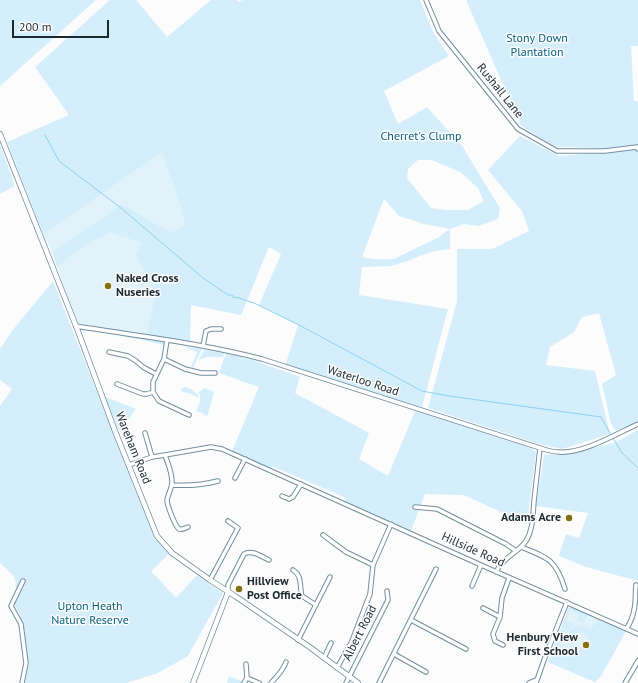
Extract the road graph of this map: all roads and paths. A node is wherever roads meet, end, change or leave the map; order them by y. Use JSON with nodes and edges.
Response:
{"nodes":[{"id":1,"x":426,"y":0,"type":"edge"},
{"id":2,"x":0,"y":134,"type":"edge"},
{"id":3,"x":638,"y":149,"type":"edge"},
{"id":4,"x":76,"y":326,"type":"junction"},
{"id":5,"x":221,"y":329,"type":"dead end"},
{"id":6,"x":167,"y":340,"type":"junction"},
{"id":7,"x":203,"y":346,"type":"junction"},
{"id":8,"x":109,"y":352,"type":"dead end"},
{"id":9,"x":164,"y":359,"type":"junction"},
{"id":10,"x":215,"y":373,"type":"dead end"},
{"id":11,"x":156,"y":374,"type":"junction"},
{"id":12,"x":118,"y":384,"type":"dead end"},
{"id":13,"x":154,"y":392,"type":"junction"},
{"id":14,"x":189,"y":415,"type":"dead end"},
{"id":15,"x":638,"y":424,"type":"edge"},
{"id":16,"x":145,"y":433,"type":"dead end"},
{"id":17,"x":540,"y":448,"type":"junction"},
{"id":18,"x":165,"y":454,"type":"junction"},
{"id":19,"x":152,"y":457,"type":"junction"},
{"id":20,"x":245,"y":459,"type":"junction"},
{"id":21,"x":129,"y":465,"type":"junction"},
{"id":22,"x":235,"y":478,"type":"dead end"},
{"id":23,"x":218,"y":481,"type":"dead end"},
{"id":24,"x":301,"y":484,"type":"junction"},
{"id":25,"x":172,"y":485,"type":"junction"},
{"id":26,"x":282,"y":496,"type":"dead end"},
{"id":27,"x":415,"y":507,"type":"dead end"},
{"id":28,"x":228,"y":521,"type":"dead end"},
{"id":29,"x":391,"y":524,"type":"junction"},
{"id":30,"x":188,"y":527,"type":"dead end"},
{"id":31,"x":323,"y":535,"type":"dead end"},
{"id":32,"x":521,"y":547,"type":"junction"},
{"id":33,"x":516,"y":551,"type":"junction"},
{"id":34,"x":270,"y":560,"type":"dead end"},
{"id":35,"x":373,"y":565,"type":"junction"},
{"id":36,"x":481,"y":565,"type":"junction"},
{"id":37,"x":436,"y":569,"type":"dead end"},
{"id":38,"x":293,"y":570,"type":"dead end"},
{"id":39,"x":496,"y":572,"type":"junction"},
{"id":40,"x":509,"y":578,"type":"junction"},
{"id":41,"x":330,"y":579,"type":"dead end"},
{"id":42,"x":210,"y":580,"type":"junction"},
{"id":43,"x":23,"y":581,"type":"dead end"},
{"id":44,"x":636,"y":584,"type":"dead end"},
{"id":45,"x":472,"y":586,"type":"dead end"},
{"id":46,"x":565,"y":590,"type":"dead end"},
{"id":47,"x":387,"y":591,"type":"dead end"},
{"id":48,"x":228,"y":592,"type":"junction"},
{"id":49,"x":567,"y":602,"type":"junction"},
{"id":50,"x":637,"y":602,"type":"edge"},
{"id":51,"x":316,"y":605,"type":"junction"},
{"id":52,"x":484,"y":608,"type":"dead end"},
{"id":53,"x":500,"y":617,"type":"junction"},
{"id":54,"x":411,"y":620,"type":"junction"},
{"id":55,"x":627,"y":628,"type":"junction"},
{"id":56,"x":638,"y":634,"type":"edge"},
{"id":57,"x":298,"y":640,"type":"junction"},
{"id":58,"x":331,"y":643,"type":"dead end"},
{"id":59,"x":503,"y":645,"type":"dead end"},
{"id":60,"x":466,"y":649,"type":"dead end"},
{"id":61,"x":394,"y":654,"type":"junction"},
{"id":62,"x":324,"y":658,"type":"junction"},
{"id":63,"x":638,"y":661,"type":"edge"},
{"id":64,"x":286,"y":662,"type":"dead end"},
{"id":65,"x":246,"y":664,"type":"dead end"},
{"id":66,"x":337,"y":668,"type":"junction"},
{"id":67,"x":426,"y":672,"type":"dead end"},
{"id":68,"x":349,"y":677,"type":"junction"},
{"id":69,"x":247,"y":678,"type":"junction"},
{"id":70,"x":536,"y":682,"type":"edge"},
{"id":71,"x":22,"y":683,"type":"edge"},
{"id":72,"x":193,"y":683,"type":"edge"},
{"id":73,"x":244,"y":683,"type":"edge"},
{"id":74,"x":259,"y":683,"type":"edge"},
{"id":75,"x":271,"y":683,"type":"edge"},
{"id":76,"x":346,"y":683,"type":"edge"},
{"id":77,"x":358,"y":683,"type":"edge"},
{"id":78,"x":379,"y":683,"type":"edge"},
{"id":79,"x":529,"y":683,"type":"edge"},
{"id":80,"x":626,"y":683,"type":"edge"}],
"edges":[{"from":1,"to":3,"type":"street","name":"Rushall Lane"},
{"from":2,"to":4,"type":"street","name":"Wareham Road"},
{"from":4,"to":6,"type":"street","name":"Waterloo Road"},
{"from":4,"to":21,"type":"street","name":"Wareham Road"},
{"from":5,"to":7,"type":"street"},
{"from":6,"to":7,"type":"street","name":"Waterloo Road"},
{"from":6,"to":9,"type":"street"},
{"from":7,"to":17,"type":"street","name":"Waterloo Road"},
{"from":8,"to":11,"type":"street"},
{"from":9,"to":10,"type":"street"},
{"from":9,"to":11,"type":"street"},
{"from":11,"to":13,"type":"street"},
{"from":12,"to":13,"type":"street"},
{"from":13,"to":14,"type":"street"},
{"from":15,"to":17,"type":"street","name":"Waterloo Road"},
{"from":16,"to":19,"type":"street"},
{"from":17,"to":32,"type":"street"},
{"from":18,"to":19,"type":"street","name":"Hillside Road"},
{"from":18,"to":20,"type":"street","name":"Hillside Road"},
{"from":18,"to":25,"type":"street"},
{"from":19,"to":21,"type":"street","name":"Hillside Road"},
{"from":20,"to":22,"type":"street"},
{"from":20,"to":24,"type":"street","name":"Hillside Road"},
{"from":21,"to":42,"type":"street","name":"Wareham Road"},
{"from":23,"to":25,"type":"street"},
{"from":24,"to":26,"type":"street"},
{"from":24,"to":29,"type":"street","name":"Hillside Road"},
{"from":25,"to":30,"type":"street"},
{"from":27,"to":33,"type":"street"},
{"from":28,"to":42,"type":"street"},
{"from":29,"to":35,"type":"street"},
{"from":29,"to":36,"type":"street","name":"Hillside Road"},
{"from":31,"to":35,"type":"street"},
{"from":32,"to":33,"type":"street"},
{"from":32,"to":46,"type":"street"},
{"from":33,"to":39,"type":"street"},
{"from":34,"to":48,"type":"street"},
{"from":35,"to":66,"type":"street"},
{"from":36,"to":39,"type":"street","name":"Hillside Road"},
{"from":36,"to":45,"type":"street"},
{"from":37,"to":54,"type":"street"},
{"from":38,"to":51,"type":"street"},
{"from":39,"to":40,"type":"street","name":"Hillside Road"},
{"from":40,"to":49,"type":"street","name":"Hillside Road"},
{"from":40,"to":53,"type":"street"},
{"from":41,"to":51,"type":"street"},
{"from":42,"to":48,"type":"street","name":"Wareham Road"},
{"from":43,"to":71,"type":"street"},
{"from":44,"to":50,"type":"street"},
{"from":47,"to":68,"type":"street","name":"Albert Road"},
{"from":48,"to":57,"type":"street","name":"Wareham Road"},
{"from":48,"to":72,"type":"street"},
{"from":49,"to":55,"type":"street","name":"Hillside Road"},
{"from":49,"to":70,"type":"street"},
{"from":50,"to":55,"type":"street"},
{"from":51,"to":57,"type":"street"},
{"from":52,"to":53,"type":"street"},
{"from":53,"to":59,"type":"street"},
{"from":54,"to":60,"type":"street"},
{"from":54,"to":61,"type":"street"},
{"from":55,"to":56,"type":"street","name":"Hillside Road"},
{"from":57,"to":62,"type":"street","name":"Wareham Road"},
{"from":58,"to":62,"type":"street"},
{"from":61,"to":67,"type":"street"},
{"from":61,"to":78,"type":"street"},
{"from":62,"to":66,"type":"street","name":"Wareham Road"},
{"from":63,"to":80,"type":"street"},
{"from":64,"to":75,"type":"street"},
{"from":65,"to":69,"type":"street"},
{"from":66,"to":68,"type":"street","name":"Wareham Road"},
{"from":68,"to":76,"type":"street","name":"Albert Road"},
{"from":68,"to":77,"type":"street","name":"Wareham Road"},
{"from":69,"to":73,"type":"street"},
{"from":69,"to":74,"type":"street"},
{"from":70,"to":79,"type":"street"}]}
